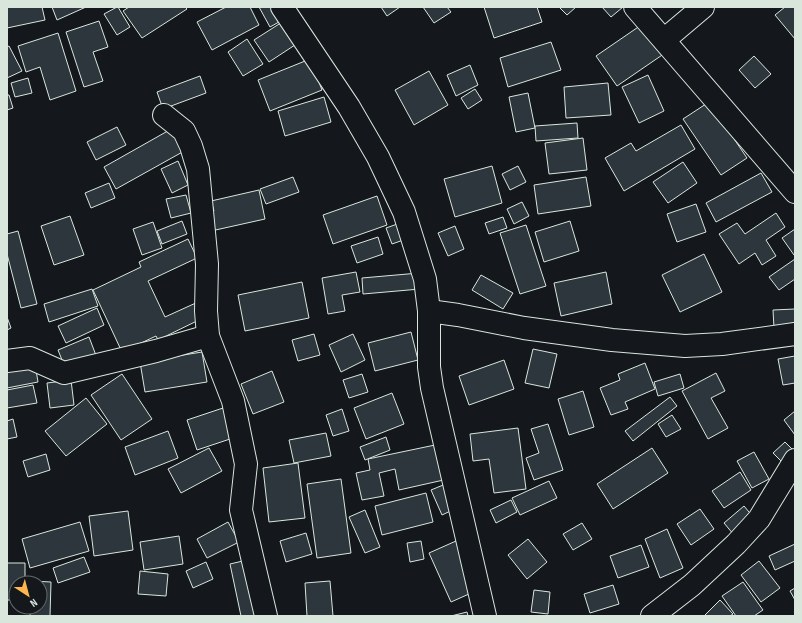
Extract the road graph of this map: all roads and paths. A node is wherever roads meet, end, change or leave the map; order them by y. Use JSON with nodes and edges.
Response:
{"nodes":[{"id":1,"x":282,"y":7,"type":"edge"},
{"id":2,"x":635,"y":7,"type":"edge"},
{"id":3,"x":703,"y":7,"type":"edge"},
{"id":4,"x":664,"y":40,"type":"junction"},
{"id":5,"x":164,"y":115,"type":"dead end"},
{"id":6,"x":795,"y":192,"type":"edge"},
{"id":7,"x":429,"y":311,"type":"junction"},
{"id":8,"x":795,"y":334,"type":"edge"},
{"id":9,"x":208,"y":336,"type":"junction"},
{"id":10,"x":7,"y":361,"type":"edge"},
{"id":11,"x":795,"y":460,"type":"edge"},
{"id":12,"x":266,"y":616,"type":"edge"},
{"id":13,"x":485,"y":616,"type":"edge"},
{"id":14,"x":652,"y":616,"type":"edge"}],
"edges":[{"from":1,"to":7,"type":"street"},
{"from":2,"to":4,"type":"street"},
{"from":3,"to":4,"type":"street"},
{"from":4,"to":6,"type":"street"},
{"from":5,"to":9,"type":"street"},
{"from":7,"to":8,"type":"street"},
{"from":7,"to":13,"type":"street"},
{"from":9,"to":10,"type":"street"},
{"from":9,"to":12,"type":"street"},
{"from":11,"to":14,"type":"street"}]}
